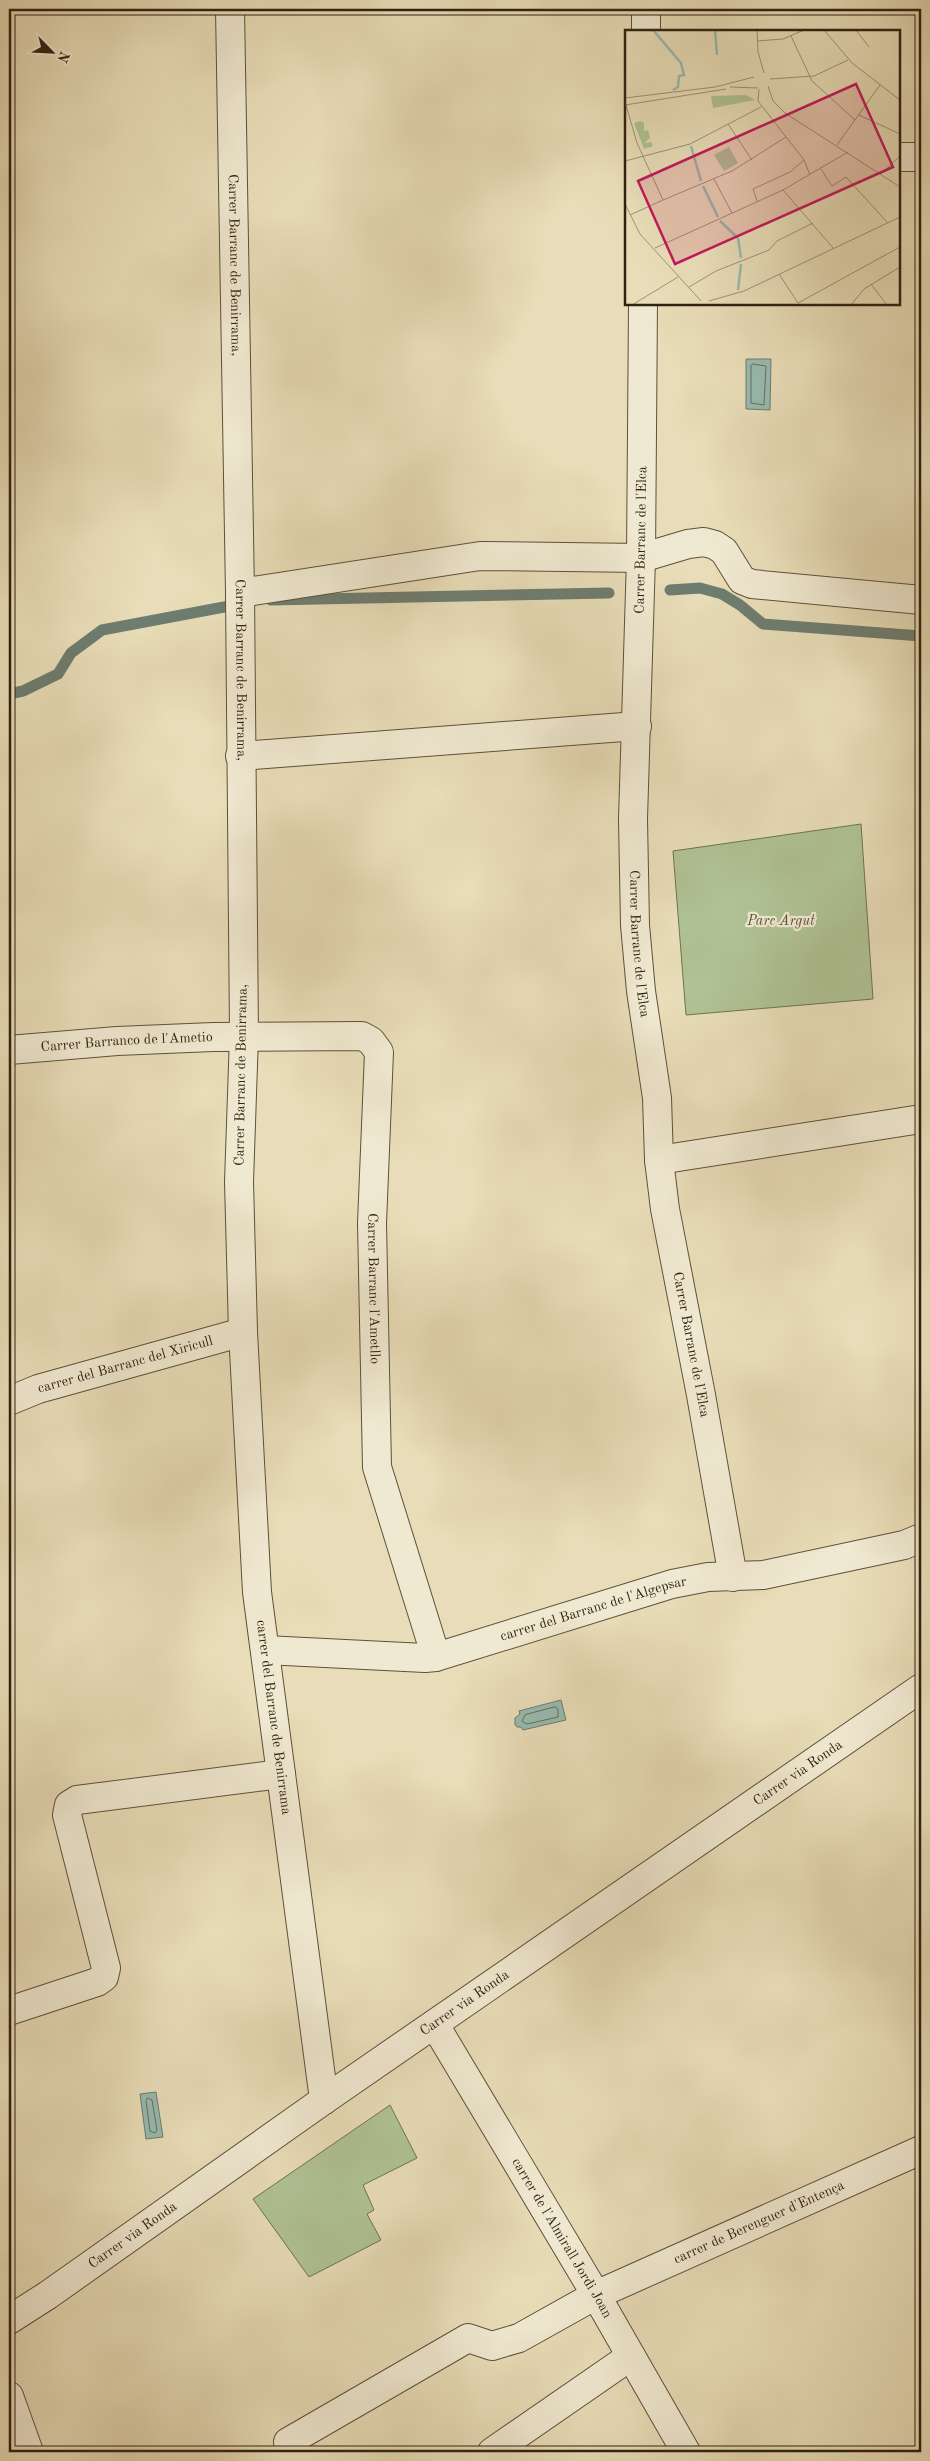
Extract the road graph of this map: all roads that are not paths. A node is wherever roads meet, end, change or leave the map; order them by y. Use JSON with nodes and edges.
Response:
{"nodes":[{"id":1,"x":230,"y":9,"type":"edge"},
{"id":2,"x":646,"y":9,"type":"edge"},
{"id":3,"x":646,"y":30,"type":"edge"},
{"id":4,"x":900,"y":157,"type":"edge"},
{"id":5,"x":921,"y":157,"type":"edge"},
{"id":6,"x":643,"y":305,"type":"edge"},
{"id":7,"x":641,"y":558,"type":"junction"},
{"id":8,"x":240,"y":593,"type":"junction"},
{"id":9,"x":921,"y":600,"type":"edge"},
{"id":10,"x":637,"y":726,"type":"junction"},
{"id":11,"x":240,"y":756,"type":"junction"},
{"id":12,"x":244,"y":1036,"type":"junction"},
{"id":13,"x":9,"y":1050,"type":"edge"},
{"id":14,"x":921,"y":1119,"type":"edge"},
{"id":15,"x":659,"y":1160,"type":"junction"},
{"id":16,"x":243,"y":1332,"type":"junction"},
{"id":17,"x":9,"y":1401,"type":"edge"},
{"id":18,"x":921,"y":1538,"type":"edge"},
{"id":19,"x":733,"y":1577,"type":"junction"},
{"id":20,"x":265,"y":1650,"type":"junction"},
{"id":21,"x":436,"y":1657,"type":"junction"},
{"id":22,"x":921,"y":1688,"type":"edge"},
{"id":23,"x":281,"y":1774,"type":"junction"},
{"id":24,"x":9,"y":2012,"type":"edge"},
{"id":25,"x":436,"y":2024,"type":"junction"},
{"id":26,"x":324,"y":2100,"type":"junction"},
{"id":27,"x":921,"y":2150,"type":"edge"},
{"id":28,"x":596,"y":2295,"type":"junction"},
{"id":29,"x":9,"y":2320,"type":"edge"},
{"id":30,"x":632,"y":2356,"type":"junction"},
{"id":31,"x":9,"y":2396,"type":"edge"},
{"id":32,"x":288,"y":2442,"type":"dead end"},
{"id":33,"x":29,"y":2452,"type":"edge"},
{"id":34,"x":492,"y":2452,"type":"edge"},
{"id":35,"x":686,"y":2452,"type":"edge"}],
"edges":[{"from":1,"to":8,"type":"street","name":"Carrer Barranc de Benirrama,"},
{"from":2,"to":3,"type":"street"},
{"from":4,"to":5,"type":"street"},
{"from":6,"to":7,"type":"street","name":"Carrer Barranc de l'Elca"},
{"from":7,"to":8,"type":"street"},
{"from":7,"to":9,"type":"street"},
{"from":7,"to":10,"type":"street","name":"Carrer Barranc de l'Elca"},
{"from":8,"to":11,"type":"street","name":"Carrer Barranc de Benirrama,"},
{"from":10,"to":11,"type":"street"},
{"from":10,"to":15,"type":"street","name":"Carrer Barranc de l'Elca"},
{"from":11,"to":12,"type":"street","name":"Carrer Barranc de Benirrama,"},
{"from":12,"to":13,"type":"street","name":"Carrer Barranco de l'Ametio"},
{"from":12,"to":16,"type":"street","name":"Carrer Barranc de Benirrama,"},
{"from":12,"to":21,"type":"street","name":"Carrer Barranc l'Ametllo"},
{"from":14,"to":15,"type":"street"},
{"from":15,"to":19,"type":"street","name":"Carrer Barranc de l'Elca"},
{"from":16,"to":17,"type":"street","name":"carrer del Barranc del Xiricull"},
{"from":16,"to":20,"type":"street","name":"carrer del Barranc de Benirrama"},
{"from":18,"to":19,"type":"street","name":"carrer del Barranc de l'Algepsar"},
{"from":19,"to":21,"type":"street","name":"carrer del Barranc de l'Algepsar"},
{"from":20,"to":21,"type":"street","name":"carrer del Barranc de l'Algepsar"},
{"from":20,"to":23,"type":"street","name":"carrer del Barranc de Benirrama"},
{"from":22,"to":25,"type":"street","name":"Carrer via Ronda"},
{"from":23,"to":24,"type":"street"},
{"from":23,"to":26,"type":"street","name":"carrer del Barranc de Benirrama"},
{"from":25,"to":26,"type":"street","name":"Carrer via Ronda"},
{"from":25,"to":28,"type":"street","name":"carrer de l'Almirall Jordi Joan"},
{"from":26,"to":29,"type":"street","name":"Carrer via Ronda"},
{"from":27,"to":28,"type":"street","name":"carrer de Berenguer d'Entença"},
{"from":28,"to":30,"type":"street","name":"carrer de l'Almirall Jordi Joan"},
{"from":28,"to":32,"type":"street","name":"carrer de Berenguer d'Entença"},
{"from":30,"to":34,"type":"street"},
{"from":30,"to":35,"type":"street","name":"carrer de l'Almirall Jordi Joan"},
{"from":31,"to":33,"type":"street"}]}
